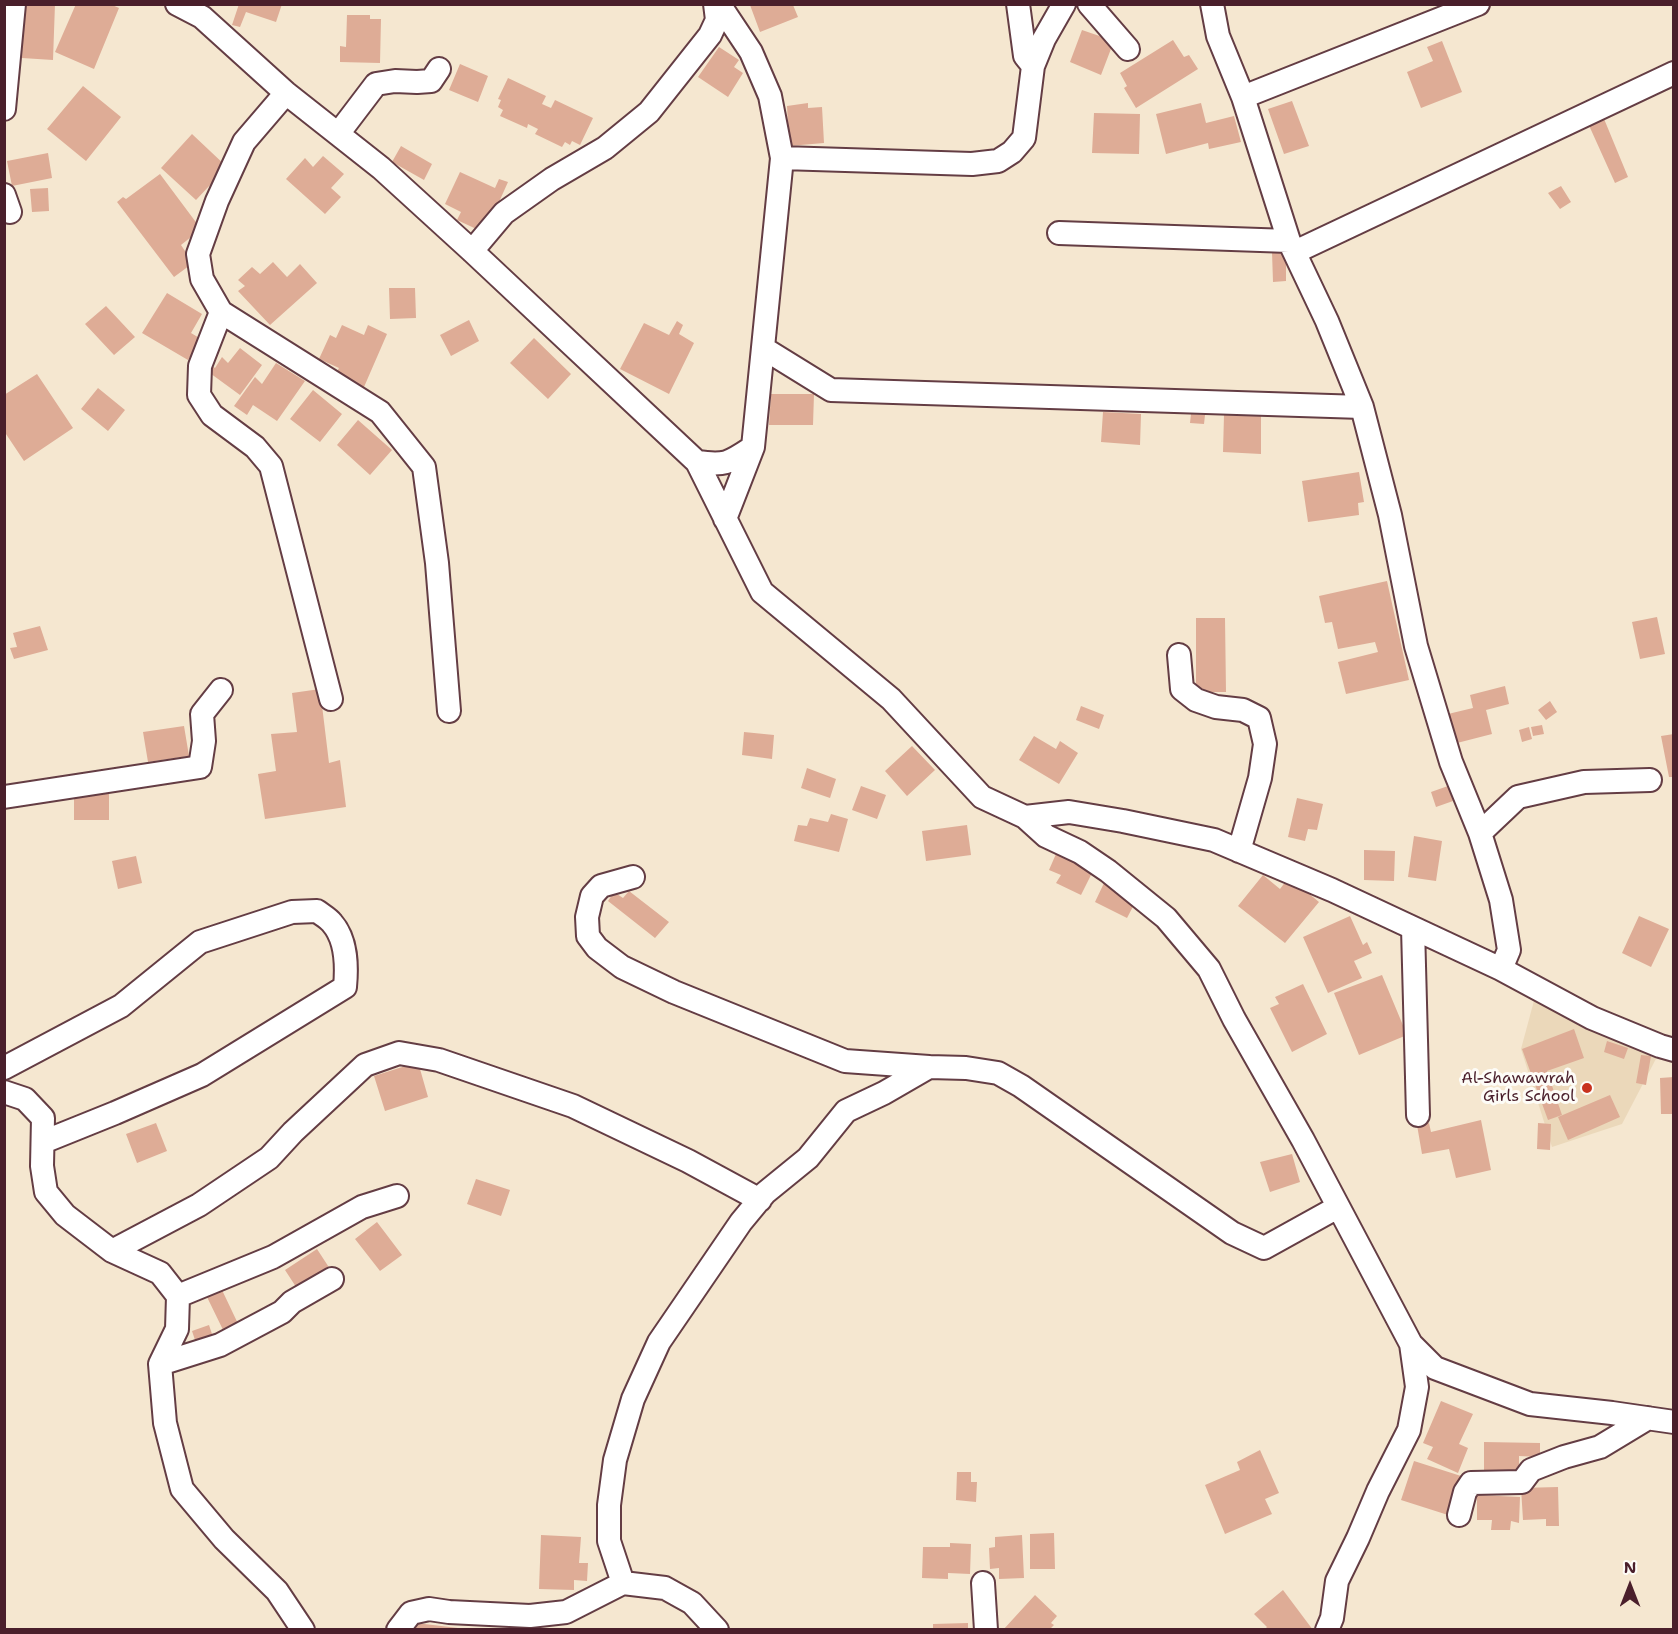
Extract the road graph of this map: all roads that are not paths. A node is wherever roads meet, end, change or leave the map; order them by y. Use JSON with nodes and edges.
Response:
{"nodes":[{"id":1,"x":14,"y":4,"type":"edge"},
{"id":2,"x":177,"y":4,"type":"edge"},
{"id":3,"x":717,"y":4,"type":"edge"},
{"id":4,"x":1018,"y":4,"type":"edge"},
{"id":5,"x":1064,"y":4,"type":"edge"},
{"id":6,"x":1089,"y":4,"type":"edge"},
{"id":7,"x":1212,"y":4,"type":"edge"},
{"id":8,"x":1478,"y":4,"type":"edge"},
{"id":9,"x":1128,"y":49,"type":"dead end"},
{"id":10,"x":1033,"y":66,"type":"junction"},
{"id":11,"x":439,"y":69,"type":"dead end"},
{"id":12,"x":1674,"y":73,"type":"edge"},
{"id":13,"x":286,"y":93,"type":"junction"},
{"id":14,"x":1243,"y":98,"type":"junction"},
{"id":15,"x":4,"y":109,"type":"edge"},
{"id":16,"x":338,"y":134,"type":"junction"},
{"id":17,"x":782,"y":158,"type":"junction"},
{"id":18,"x":1059,"y":233,"type":"dead end"},
{"id":19,"x":1292,"y":246,"type":"junction"},
{"id":20,"x":472,"y":251,"type":"junction"},
{"id":21,"x":221,"y":312,"type":"junction"},
{"id":22,"x":763,"y":348,"type":"junction"},
{"id":23,"x":1362,"y":407,"type":"junction"},
{"id":24,"x":753,"y":447,"type":"junction"},
{"id":25,"x":698,"y":462,"type":"junction"},
{"id":26,"x":724,"y":519,"type":"junction"},
{"id":27,"x":1179,"y":654,"type":"dead end"},
{"id":28,"x":221,"y":690,"type":"dead end"},
{"id":29,"x":331,"y":699,"type":"dead end"},
{"id":30,"x":449,"y":711,"type":"dead end"},
{"id":31,"x":1650,"y":780,"type":"dead end"},
{"id":32,"x":4,"y":797,"type":"edge"},
{"id":33,"x":1025,"y":817,"type":"junction"},
{"id":34,"x":1480,"y":833,"type":"junction"},
{"id":35,"x":1239,"y":851,"type":"junction"},
{"id":36,"x":633,"y":876,"type":"dead end"},
{"id":37,"x":1413,"y":928,"type":"junction"},
{"id":38,"x":1502,"y":969,"type":"junction"},
{"id":39,"x":1669,"y":1043,"type":"edge"},
{"id":40,"x":929,"y":1067,"type":"junction"},
{"id":41,"x":4,"y":1068,"type":"edge"},
{"id":42,"x":4,"y":1092,"type":"edge"},
{"id":43,"x":1418,"y":1115,"type":"dead end"},
{"id":44,"x":43,"y":1142,"type":"junction"},
{"id":45,"x":396,"y":1196,"type":"dead end"},
{"id":46,"x":760,"y":1200,"type":"junction"},
{"id":47,"x":1338,"y":1207,"type":"junction"},
{"id":48,"x":112,"y":1251,"type":"junction"},
{"id":49,"x":332,"y":1279,"type":"dead end"},
{"id":50,"x":178,"y":1296,"type":"junction"},
{"id":51,"x":1411,"y":1344,"type":"junction"},
{"id":52,"x":160,"y":1365,"type":"junction"},
{"id":53,"x":1648,"y":1418,"type":"junction"},
{"id":54,"x":1674,"y":1422,"type":"edge"},
{"id":55,"x":1459,"y":1515,"type":"dead end"},
{"id":56,"x":623,"y":1583,"type":"junction"},
{"id":57,"x":983,"y":1584,"type":"dead end"},
{"id":58,"x":303,"y":1629,"type":"edge"},
{"id":59,"x":398,"y":1629,"type":"edge"},
{"id":60,"x":717,"y":1629,"type":"edge"},
{"id":61,"x":986,"y":1629,"type":"edge"},
{"id":62,"x":1327,"y":1629,"type":"edge"}],
"edges":[{"from":1,"to":15,"type":"street"},
{"from":2,"to":13,"type":"street"},
{"from":3,"to":17,"type":"street"},
{"from":3,"to":20,"type":"street"},
{"from":4,"to":10,"type":"street"},
{"from":5,"to":10,"type":"street"},
{"from":6,"to":9,"type":"street"},
{"from":7,"to":14,"type":"street"},
{"from":8,"to":14,"type":"street"},
{"from":10,"to":17,"type":"street"},
{"from":11,"to":16,"type":"street"},
{"from":12,"to":19,"type":"street"},
{"from":13,"to":16,"type":"street"},
{"from":13,"to":21,"type":"street"},
{"from":14,"to":19,"type":"street"},
{"from":16,"to":20,"type":"street"},
{"from":17,"to":22,"type":"street"},
{"from":18,"to":19,"type":"street"},
{"from":19,"to":23,"type":"street"},
{"from":20,"to":25,"type":"street"},
{"from":21,"to":29,"type":"street"},
{"from":21,"to":30,"type":"street"},
{"from":22,"to":23,"type":"street"},
{"from":22,"to":24,"type":"street"},
{"from":23,"to":34,"type":"street"},
{"from":24,"to":25,"type":"street"},
{"from":24,"to":26,"type":"street"},
{"from":25,"to":26,"type":"street"},
{"from":26,"to":33,"type":"street"},
{"from":27,"to":35,"type":"street"},
{"from":28,"to":32,"type":"street"},
{"from":31,"to":34,"type":"street"},
{"from":33,"to":35,"type":"street"},
{"from":33,"to":47,"type":"street"},
{"from":34,"to":38,"type":"street"},
{"from":35,"to":37,"type":"street"},
{"from":36,"to":40,"type":"street"},
{"from":37,"to":38,"type":"street"},
{"from":37,"to":43,"type":"street"},
{"from":38,"to":39,"type":"street"},
{"from":40,"to":46,"type":"street"},
{"from":40,"to":47,"type":"street"},
{"from":41,"to":44,"type":"street"},
{"from":42,"to":44,"type":"street"},
{"from":44,"to":48,"type":"street"},
{"from":45,"to":50,"type":"street"},
{"from":46,"to":48,"type":"street"},
{"from":46,"to":56,"type":"street"},
{"from":47,"to":51,"type":"street"},
{"from":48,"to":50,"type":"street"},
{"from":49,"to":52,"type":"street"},
{"from":50,"to":52,"type":"street"},
{"from":51,"to":53,"type":"street"},
{"from":51,"to":62,"type":"street"},
{"from":52,"to":58,"type":"street"},
{"from":53,"to":54,"type":"street"},
{"from":53,"to":55,"type":"street"},
{"from":56,"to":59,"type":"street"},
{"from":56,"to":60,"type":"street"},
{"from":57,"to":61,"type":"street"}]}
